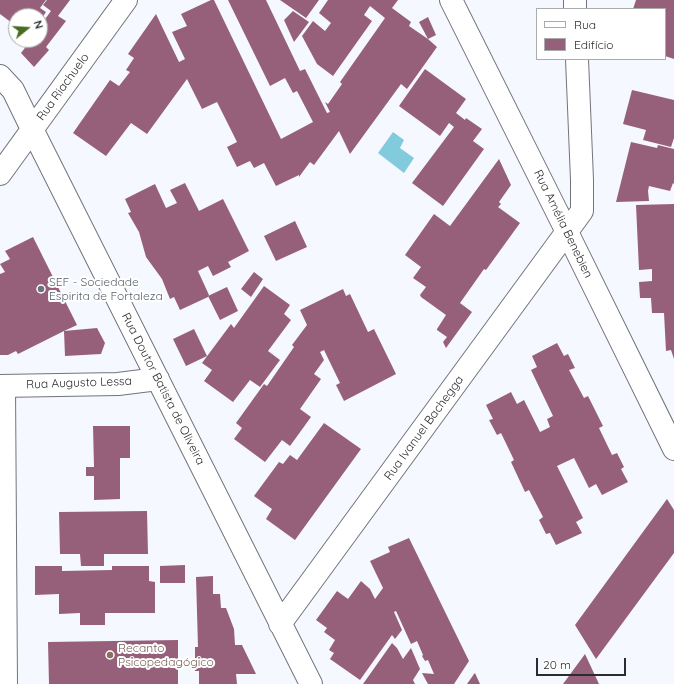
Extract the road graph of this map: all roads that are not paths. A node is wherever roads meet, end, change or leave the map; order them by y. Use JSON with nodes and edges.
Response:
{"nodes":[{"id":1,"x":126,"y":0,"type":"edge"},
{"id":2,"x":451,"y":0,"type":"edge"},
{"id":3,"x":578,"y":60,"type":"edge"},
{"id":4,"x":0,"y":76,"type":"edge"},
{"id":5,"x":32,"y":129,"type":"junction"},
{"id":6,"x":0,"y":174,"type":"edge"},
{"id":7,"x":567,"y":232,"type":"junction"},
{"id":8,"x":158,"y":379,"type":"junction"},
{"id":9,"x":2,"y":386,"type":"edge"},
{"id":10,"x":674,"y":450,"type":"edge"},
{"id":11,"x":280,"y":624,"type":"junction"},
{"id":12,"x":6,"y":684,"type":"edge"},
{"id":13,"x":311,"y":684,"type":"edge"}],
"edges":[{"from":1,"to":5,"type":"street","name":"Rua Riachuelo"},
{"from":2,"to":7,"type":"street","name":"Rua Amélia Benebien"},
{"from":3,"to":7,"type":"street","name":"Rua Ivanuel Bachegga"},
{"from":4,"to":5,"type":"street","name":"Rua Doutor Batista de Oliveira"},
{"from":5,"to":6,"type":"street","name":"Rua Riachuelo"},
{"from":5,"to":8,"type":"street","name":"Rua Doutor Batista de Oliveira"},
{"from":7,"to":10,"type":"street","name":"Rua Amélia Benebien"},
{"from":7,"to":11,"type":"street","name":"Rua Ivanuel Bachegga"},
{"from":8,"to":9,"type":"street","name":"Rua Augusto Lessa"},
{"from":8,"to":11,"type":"street","name":"Rua Doutor Batista de Oliveira"},
{"from":9,"to":12,"type":"street"},
{"from":11,"to":13,"type":"street","name":"Rua Doutor Batista de Oliveira"}]}
